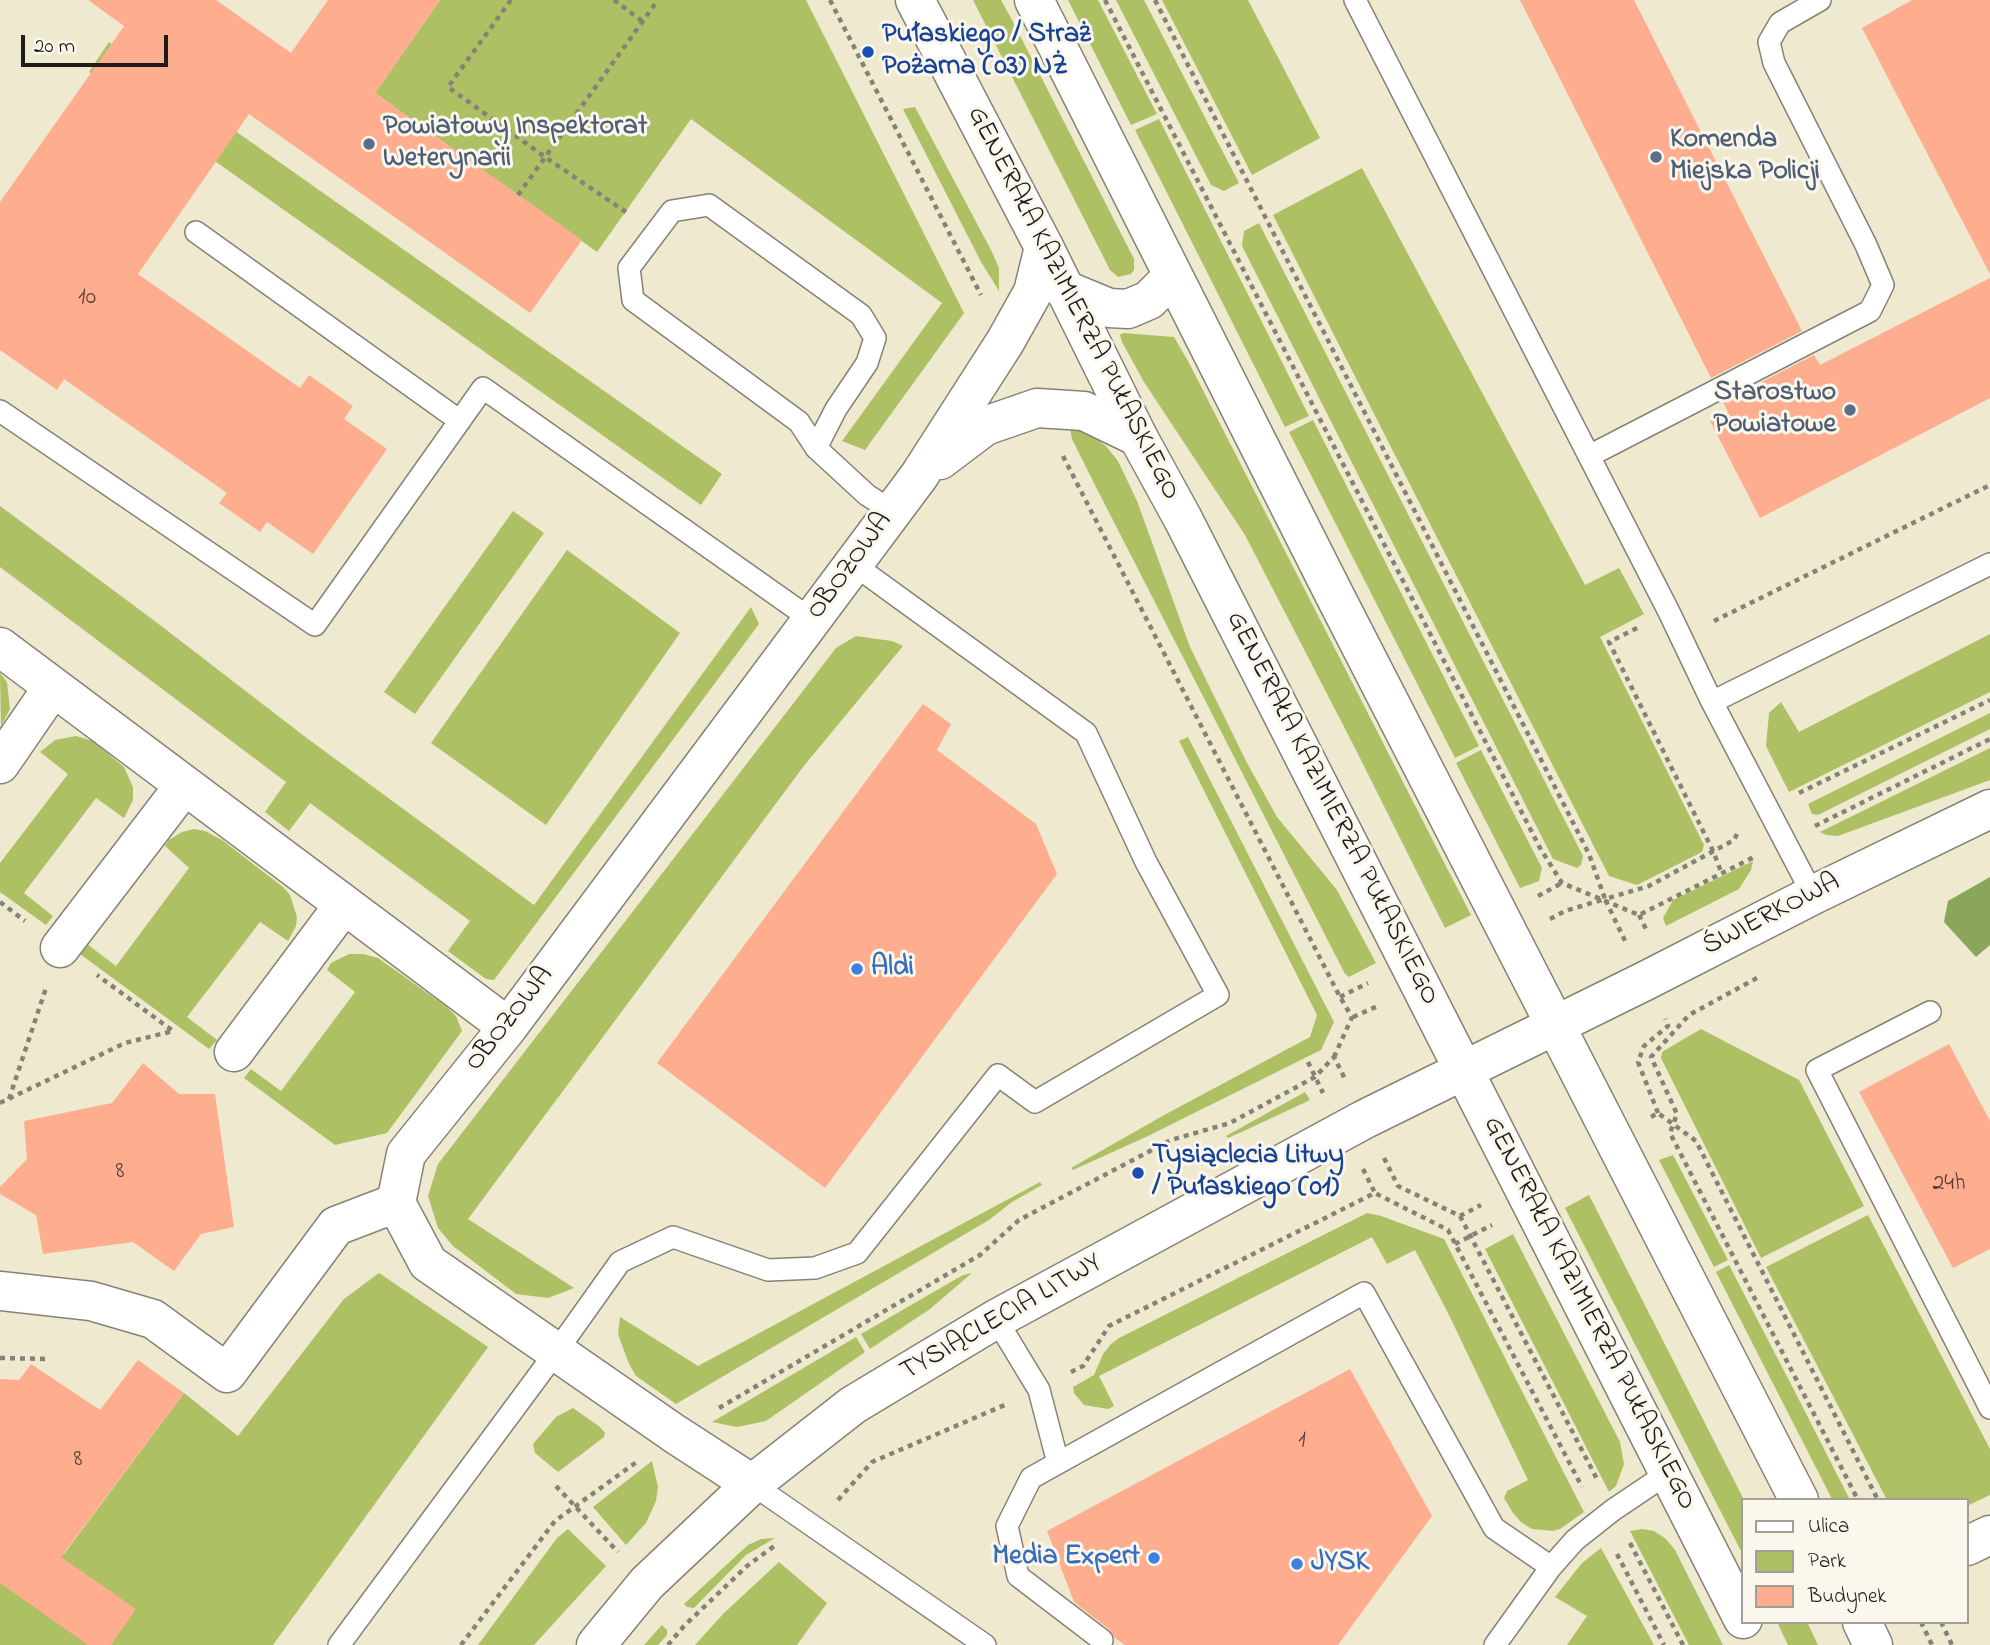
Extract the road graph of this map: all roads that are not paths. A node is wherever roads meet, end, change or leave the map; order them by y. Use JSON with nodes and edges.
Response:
{"nodes":[{"id":1,"x":915,"y":0,"type":"edge"},
{"id":2,"x":1034,"y":0,"type":"edge"},
{"id":3,"x":1355,"y":0,"type":"edge"},
{"id":4,"x":1820,"y":0,"type":"edge"},
{"id":5,"x":196,"y":232,"type":"dead end"},
{"id":6,"x":1044,"y":247,"type":"junction"},
{"id":7,"x":1173,"y":275,"type":"junction"},
{"id":8,"x":1063,"y":289,"type":"junction"},
{"id":9,"x":0,"y":411,"type":"edge"},
{"id":10,"x":460,"y":421,"type":"junction"},
{"id":11,"x":1138,"y":437,"type":"junction"},
{"id":12,"x":816,"y":448,"type":"junction"},
{"id":13,"x":1589,"y":456,"type":"junction"},
{"id":14,"x":919,"y":476,"type":"junction"},
{"id":15,"x":892,"y":511,"type":"junction"},
{"id":16,"x":853,"y":564,"type":"junction"},
{"id":17,"x":1990,"y":564,"type":"edge"},
{"id":18,"x":812,"y":620,"type":"junction"},
{"id":19,"x":0,"y":647,"type":"edge"},
{"id":20,"x":53,"y":687,"type":"junction"},
{"id":21,"x":1712,"y":702,"type":"junction"},
{"id":22,"x":0,"y":764,"type":"edge"},
{"id":23,"x":184,"y":786,"type":"junction"},
{"id":24,"x":1990,"y":809,"type":"edge"},
{"id":25,"x":1812,"y":895,"type":"junction"},
{"id":26,"x":343,"y":906,"type":"junction"},
{"id":27,"x":60,"y":948,"type":"road end"},
{"id":28,"x":1930,"y":1012,"type":"dead end"},
{"id":29,"x":1555,"y":1025,"type":"junction"},
{"id":30,"x":508,"y":1027,"type":"junction"},
{"id":31,"x":233,"y":1052,"type":"dead end"},
{"id":32,"x":1465,"y":1070,"type":"junction"},
{"id":33,"x":396,"y":1203,"type":"junction"},
{"id":34,"x":0,"y":1292,"type":"edge"},
{"id":35,"x":996,"y":1319,"type":"junction"},
{"id":36,"x":556,"y":1352,"type":"junction"},
{"id":37,"x":1990,"y":1408,"type":"edge"},
{"id":38,"x":1058,"y":1463,"type":"junction"},
{"id":39,"x":1668,"y":1473,"type":"junction"},
{"id":40,"x":752,"y":1483,"type":"junction"},
{"id":41,"x":1798,"y":1498,"type":"edge"},
{"id":42,"x":1990,"y":1535,"type":"edge"},
{"id":43,"x":1969,"y":1545,"type":"edge"},
{"id":44,"x":1551,"y":1567,"type":"junction"},
{"id":45,"x":1742,"y":1617,"type":"edge"},
{"id":46,"x":1746,"y":1624,"type":"edge"},
{"id":47,"x":1863,"y":1624,"type":"edge"},
{"id":48,"x":1102,"y":1640,"type":"dead end"},
{"id":49,"x":338,"y":1645,"type":"edge"},
{"id":50,"x":596,"y":1645,"type":"edge"},
{"id":51,"x":985,"y":1645,"type":"edge"},
{"id":52,"x":1495,"y":1645,"type":"edge"},
{"id":53,"x":1757,"y":1645,"type":"edge"},
{"id":54,"x":1873,"y":1645,"type":"edge"}],
"edges":[{"from":1,"to":6,"type":"street","name":"GENERAŁA KAZIMIERZA PUŁASKIEGO"},
{"from":2,"to":7,"type":"street"},
{"from":3,"to":13,"type":"lane"},
{"from":4,"to":13,"type":"lane"},
{"from":5,"to":10,"type":"lane"},
{"from":6,"to":8,"type":"street","name":"GENERAŁA KAZIMIERZA PUŁASKIEGO"},
{"from":6,"to":14,"type":"street","name":"OBOZOWA"},
{"from":7,"to":8,"type":"street"},
{"from":7,"to":29,"type":"street"},
{"from":8,"to":11,"type":"street","name":"GENERAŁA KAZIMIERZA PUŁASKIEGO"},
{"from":9,"to":10,"type":"lane"},
{"from":10,"to":18,"type":"lane"},
{"from":11,"to":14,"type":"street","name":"OBOZOWA"},
{"from":11,"to":32,"type":"street","name":"GENERAŁA KAZIMIERZA PUŁASKIEGO"},
{"from":12,"to":12,"type":"lane"},
{"from":12,"to":15,"type":"lane"},
{"from":13,"to":21,"type":"lane"},
{"from":14,"to":15,"type":"street","name":"OBOZOWA"},
{"from":15,"to":16,"type":"street","name":"OBOZOWA"},
{"from":16,"to":18,"type":"street","name":"OBOZOWA"},
{"from":16,"to":36,"type":"lane"},
{"from":17,"to":21,"type":"lane"},
{"from":18,"to":30,"type":"street","name":"OBOZOWA"},
{"from":19,"to":20,"type":"street"},
{"from":20,"to":22,"type":"street"},
{"from":20,"to":23,"type":"street"},
{"from":21,"to":25,"type":"lane"},
{"from":23,"to":26,"type":"street"},
{"from":23,"to":27,"type":"street"},
{"from":24,"to":25,"type":"street","name":"ŚWIERKOWA"},
{"from":25,"to":29,"type":"street","name":"ŚWIERKOWA"},
{"from":26,"to":30,"type":"street"},
{"from":26,"to":31,"type":"street"},
{"from":28,"to":37,"type":"lane"},
{"from":29,"to":32,"type":"street","name":"ŚWIERKOWA"},
{"from":29,"to":41,"type":"street"},
{"from":30,"to":33,"type":"street","name":"OBOZOWA"},
{"from":32,"to":35,"type":"street","name":"TYSIĄCLECIA LITWY"},
{"from":32,"to":39,"type":"street","name":"GENERAŁA KAZIMIERZA PUŁASKIEGO"},
{"from":33,"to":34,"type":"street"},
{"from":33,"to":36,"type":"street"},
{"from":35,"to":38,"type":"lane"},
{"from":35,"to":40,"type":"street","name":"TYSIĄCLECIA LITWY"},
{"from":36,"to":40,"type":"street"},
{"from":36,"to":49,"type":"lane"},
{"from":38,"to":44,"type":"lane"},
{"from":38,"to":48,"type":"lane"},
{"from":39,"to":44,"type":"lane"},
{"from":39,"to":45,"type":"street","name":"GENERAŁA KAZIMIERZA PUŁASKIEGO"},
{"from":40,"to":50,"type":"street","name":"TYSIĄCLECIA LITWY"},
{"from":40,"to":51,"type":"lane"},
{"from":42,"to":43,"type":"street"},
{"from":44,"to":52,"type":"lane"},
{"from":46,"to":53,"type":"street","name":"GENERAŁA KAZIMIERZA PUŁASKIEGO"},
{"from":47,"to":54,"type":"street"}]}
